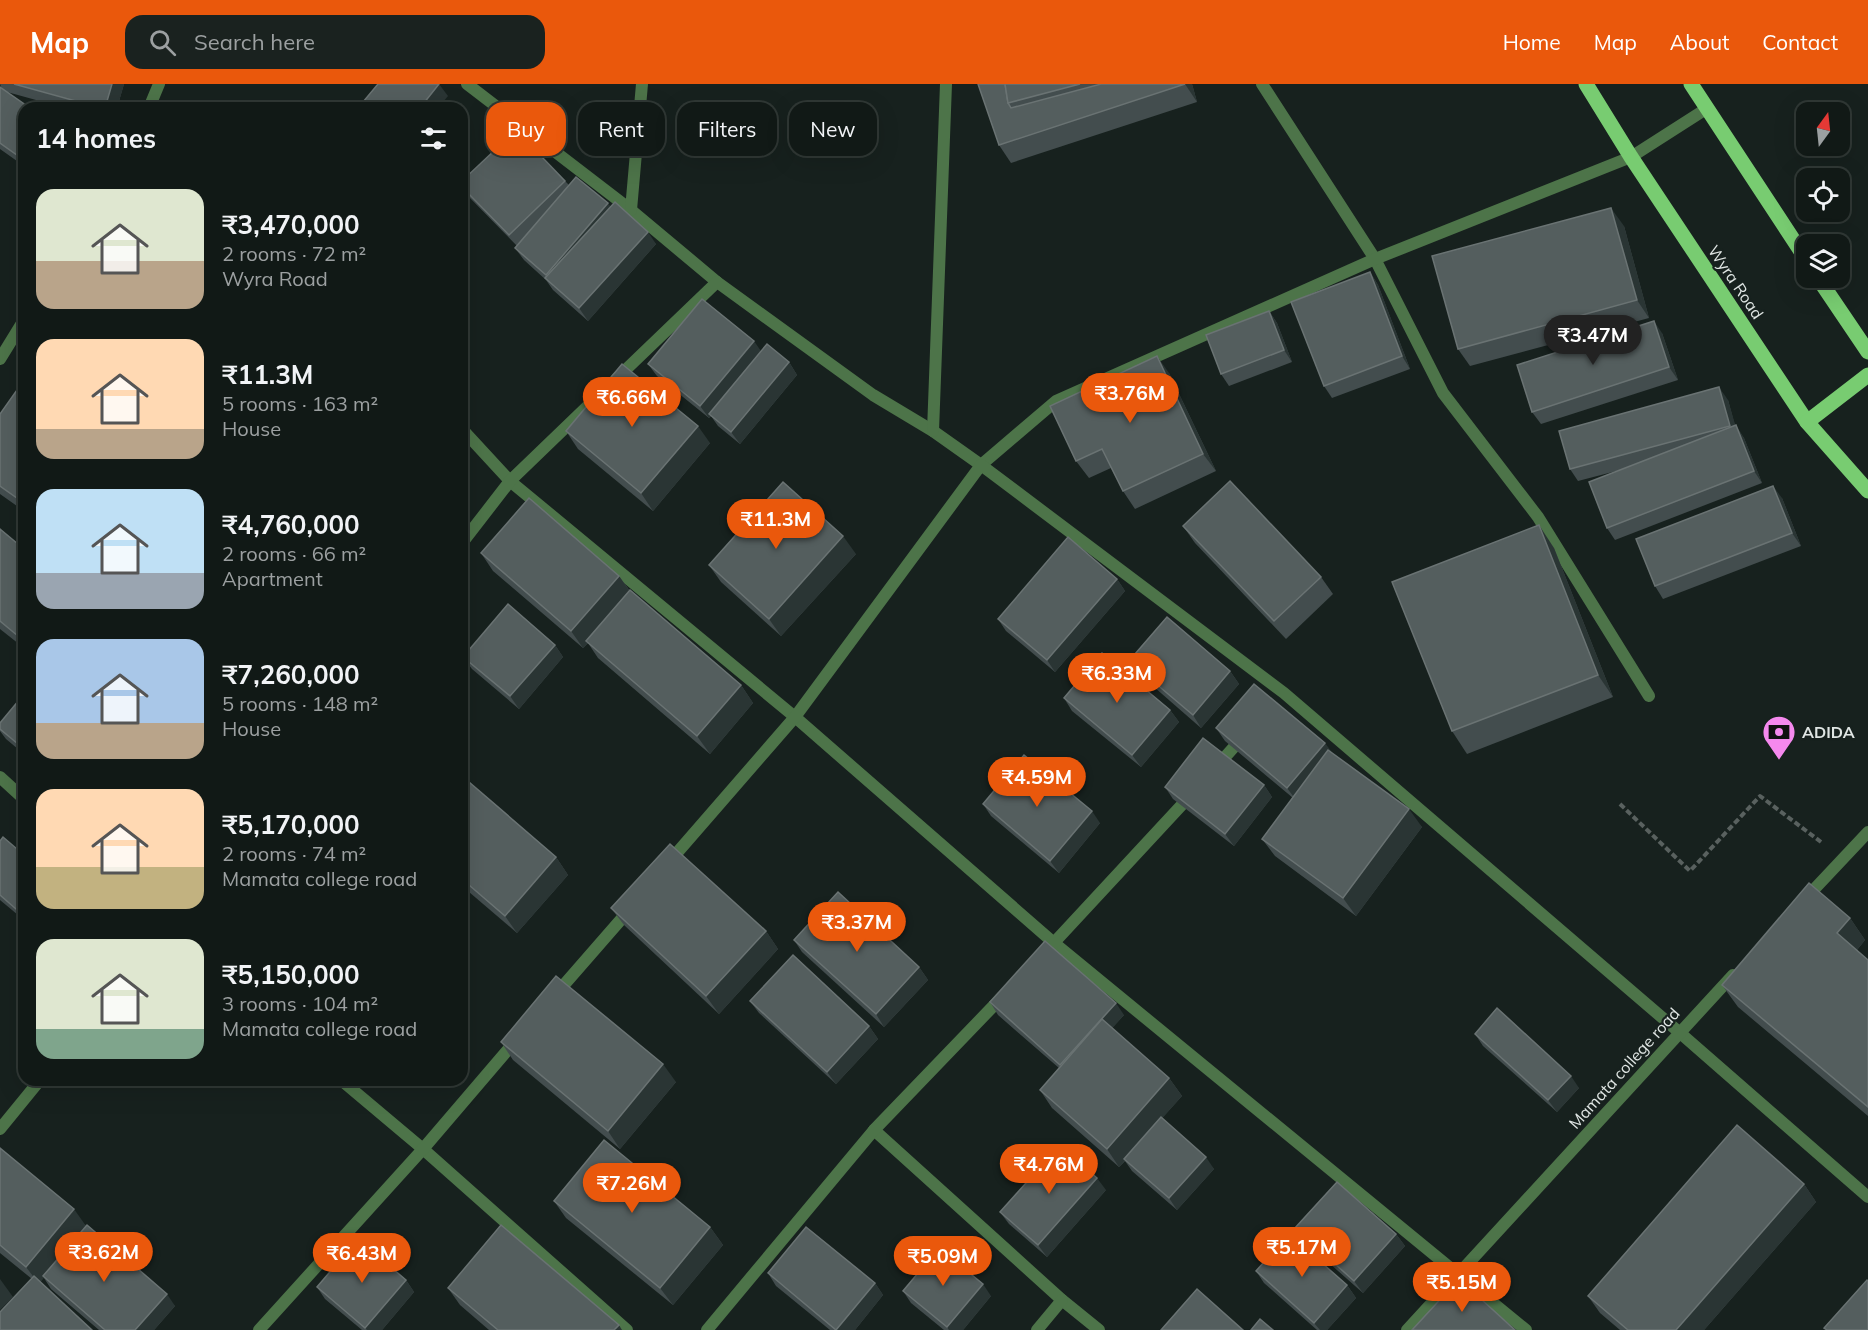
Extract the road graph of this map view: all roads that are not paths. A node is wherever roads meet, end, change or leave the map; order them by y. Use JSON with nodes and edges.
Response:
{"nodes":[{"id":1,"x":159,"y":84,"type":"edge"},
{"id":2,"x":467,"y":84,"type":"edge"},
{"id":3,"x":642,"y":84,"type":"edge"},
{"id":4,"x":945,"y":84,"type":"edge"},
{"id":5,"x":1262,"y":84,"type":"edge"},
{"id":6,"x":1586,"y":84,"type":"edge"},
{"id":7,"x":1691,"y":84,"type":"edge"},
{"id":8,"x":155,"y":102,"type":"edge"},
{"id":9,"x":1706,"y":109,"type":"junction"},
{"id":10,"x":1632,"y":157,"type":"junction"},
{"id":11,"x":631,"y":210,"type":"junction"},
{"id":12,"x":1796,"y":244,"type":"edge"},
{"id":13,"x":1375,"y":259,"type":"junction"},
{"id":14,"x":717,"y":282,"type":"junction"},
{"id":15,"x":1825,"y":288,"type":"edge"},
{"id":16,"x":18,"y":330,"type":"edge"},
{"id":17,"x":1868,"y":352,"type":"edge"},
{"id":18,"x":0,"y":359,"type":"edge"},
{"id":19,"x":1868,"y":375,"type":"edge"},
{"id":20,"x":1807,"y":422,"type":"junction"},
{"id":21,"x":933,"y":431,"type":"junction"},
{"id":22,"x":468,"y":436,"type":"edge"},
{"id":23,"x":981,"y":465,"type":"junction"},
{"id":24,"x":510,"y":481,"type":"junction"},
{"id":25,"x":1868,"y":491,"type":"edge"},
{"id":26,"x":468,"y":535,"type":"edge"},
{"id":27,"x":1649,"y":696,"type":"dead end"},
{"id":28,"x":795,"y":717,"type":"junction"},
{"id":29,"x":1252,"y":727,"type":"edge"},
{"id":30,"x":0,"y":777,"type":"edge"},
{"id":31,"x":18,"y":794,"type":"edge"},
{"id":32,"x":1868,"y":832,"type":"edge"},
{"id":33,"x":665,"y":868,"type":"edge"},
{"id":34,"x":641,"y":895,"type":"edge"},
{"id":35,"x":1794,"y":910,"type":"edge"},
{"id":36,"x":1054,"y":943,"type":"junction"},
{"id":37,"x":1038,"y":960,"type":"edge"},
{"id":38,"x":1745,"y":962,"type":"edge"},
{"id":39,"x":1013,"y":985,"type":"edge"},
{"id":40,"x":548,"y":1004,"type":"edge"},
{"id":41,"x":525,"y":1031,"type":"edge"},
{"id":42,"x":1679,"y":1032,"type":"junction"},
{"id":43,"x":34,"y":1086,"type":"edge"},
{"id":44,"x":348,"y":1086,"type":"edge"},
{"id":45,"x":0,"y":1129,"type":"edge"},
{"id":46,"x":874,"y":1130,"type":"junction"},
{"id":47,"x":423,"y":1149,"type":"junction"},
{"id":48,"x":1868,"y":1197,"type":"edge"},
{"id":49,"x":1458,"y":1275,"type":"junction"},
{"id":50,"x":1062,"y":1300,"type":"junction"},
{"id":51,"x":259,"y":1330,"type":"edge"},
{"id":52,"x":627,"y":1330,"type":"edge"},
{"id":53,"x":707,"y":1330,"type":"edge"},
{"id":54,"x":1037,"y":1330,"type":"edge"},
{"id":55,"x":1099,"y":1330,"type":"edge"},
{"id":56,"x":1407,"y":1330,"type":"edge"},
{"id":57,"x":1526,"y":1330,"type":"edge"}],
"edges":[{"from":1,"to":8,"type":"street"},
{"from":2,"to":11,"type":"street"},
{"from":3,"to":11,"type":"street"},
{"from":4,"to":21,"type":"street"},
{"from":5,"to":13,"type":"street"},
{"from":6,"to":10,"type":"main road","name":"Wyra Road"},
{"from":7,"to":9,"type":"main road"},
{"from":9,"to":10,"type":"street"},
{"from":9,"to":12,"type":"main road"},
{"from":10,"to":13,"type":"street"},
{"from":10,"to":20,"type":"main road","name":"Wyra Road"},
{"from":11,"to":14,"type":"street"},
{"from":13,"to":23,"type":"street"},
{"from":13,"to":27,"type":"street"},
{"from":14,"to":21,"type":"street"},
{"from":14,"to":24,"type":"street"},
{"from":15,"to":17,"type":"main road"},
{"from":16,"to":18,"type":"street"},
{"from":19,"to":20,"type":"main road"},
{"from":20,"to":25,"type":"main road","name":"Wyra Road"},
{"from":21,"to":23,"type":"street"},
{"from":22,"to":24,"type":"street"},
{"from":23,"to":28,"type":"street"},
{"from":23,"to":42,"type":"street"},
{"from":24,"to":26,"type":"street"},
{"from":24,"to":28,"type":"street"},
{"from":28,"to":33,"type":"street"},
{"from":28,"to":36,"type":"street"},
{"from":29,"to":36,"type":"street"},
{"from":30,"to":31,"type":"street"},
{"from":32,"to":35,"type":"street"},
{"from":34,"to":40,"type":"street"},
{"from":36,"to":37,"type":"street"},
{"from":36,"to":49,"type":"street"},
{"from":38,"to":42,"type":"street","name":"Mamata college road"},
{"from":39,"to":46,"type":"street"},
{"from":41,"to":47,"type":"street"},
{"from":42,"to":48,"type":"street"},
{"from":42,"to":49,"type":"street","name":"Mamata college road"},
{"from":43,"to":45,"type":"street"},
{"from":44,"to":47,"type":"street"},
{"from":46,"to":50,"type":"street"},
{"from":46,"to":53,"type":"street"},
{"from":47,"to":51,"type":"street"},
{"from":47,"to":52,"type":"street"},
{"from":49,"to":56,"type":"street","name":"Mamata college road"},
{"from":49,"to":57,"type":"street"},
{"from":50,"to":54,"type":"street"},
{"from":50,"to":55,"type":"street"}]}
